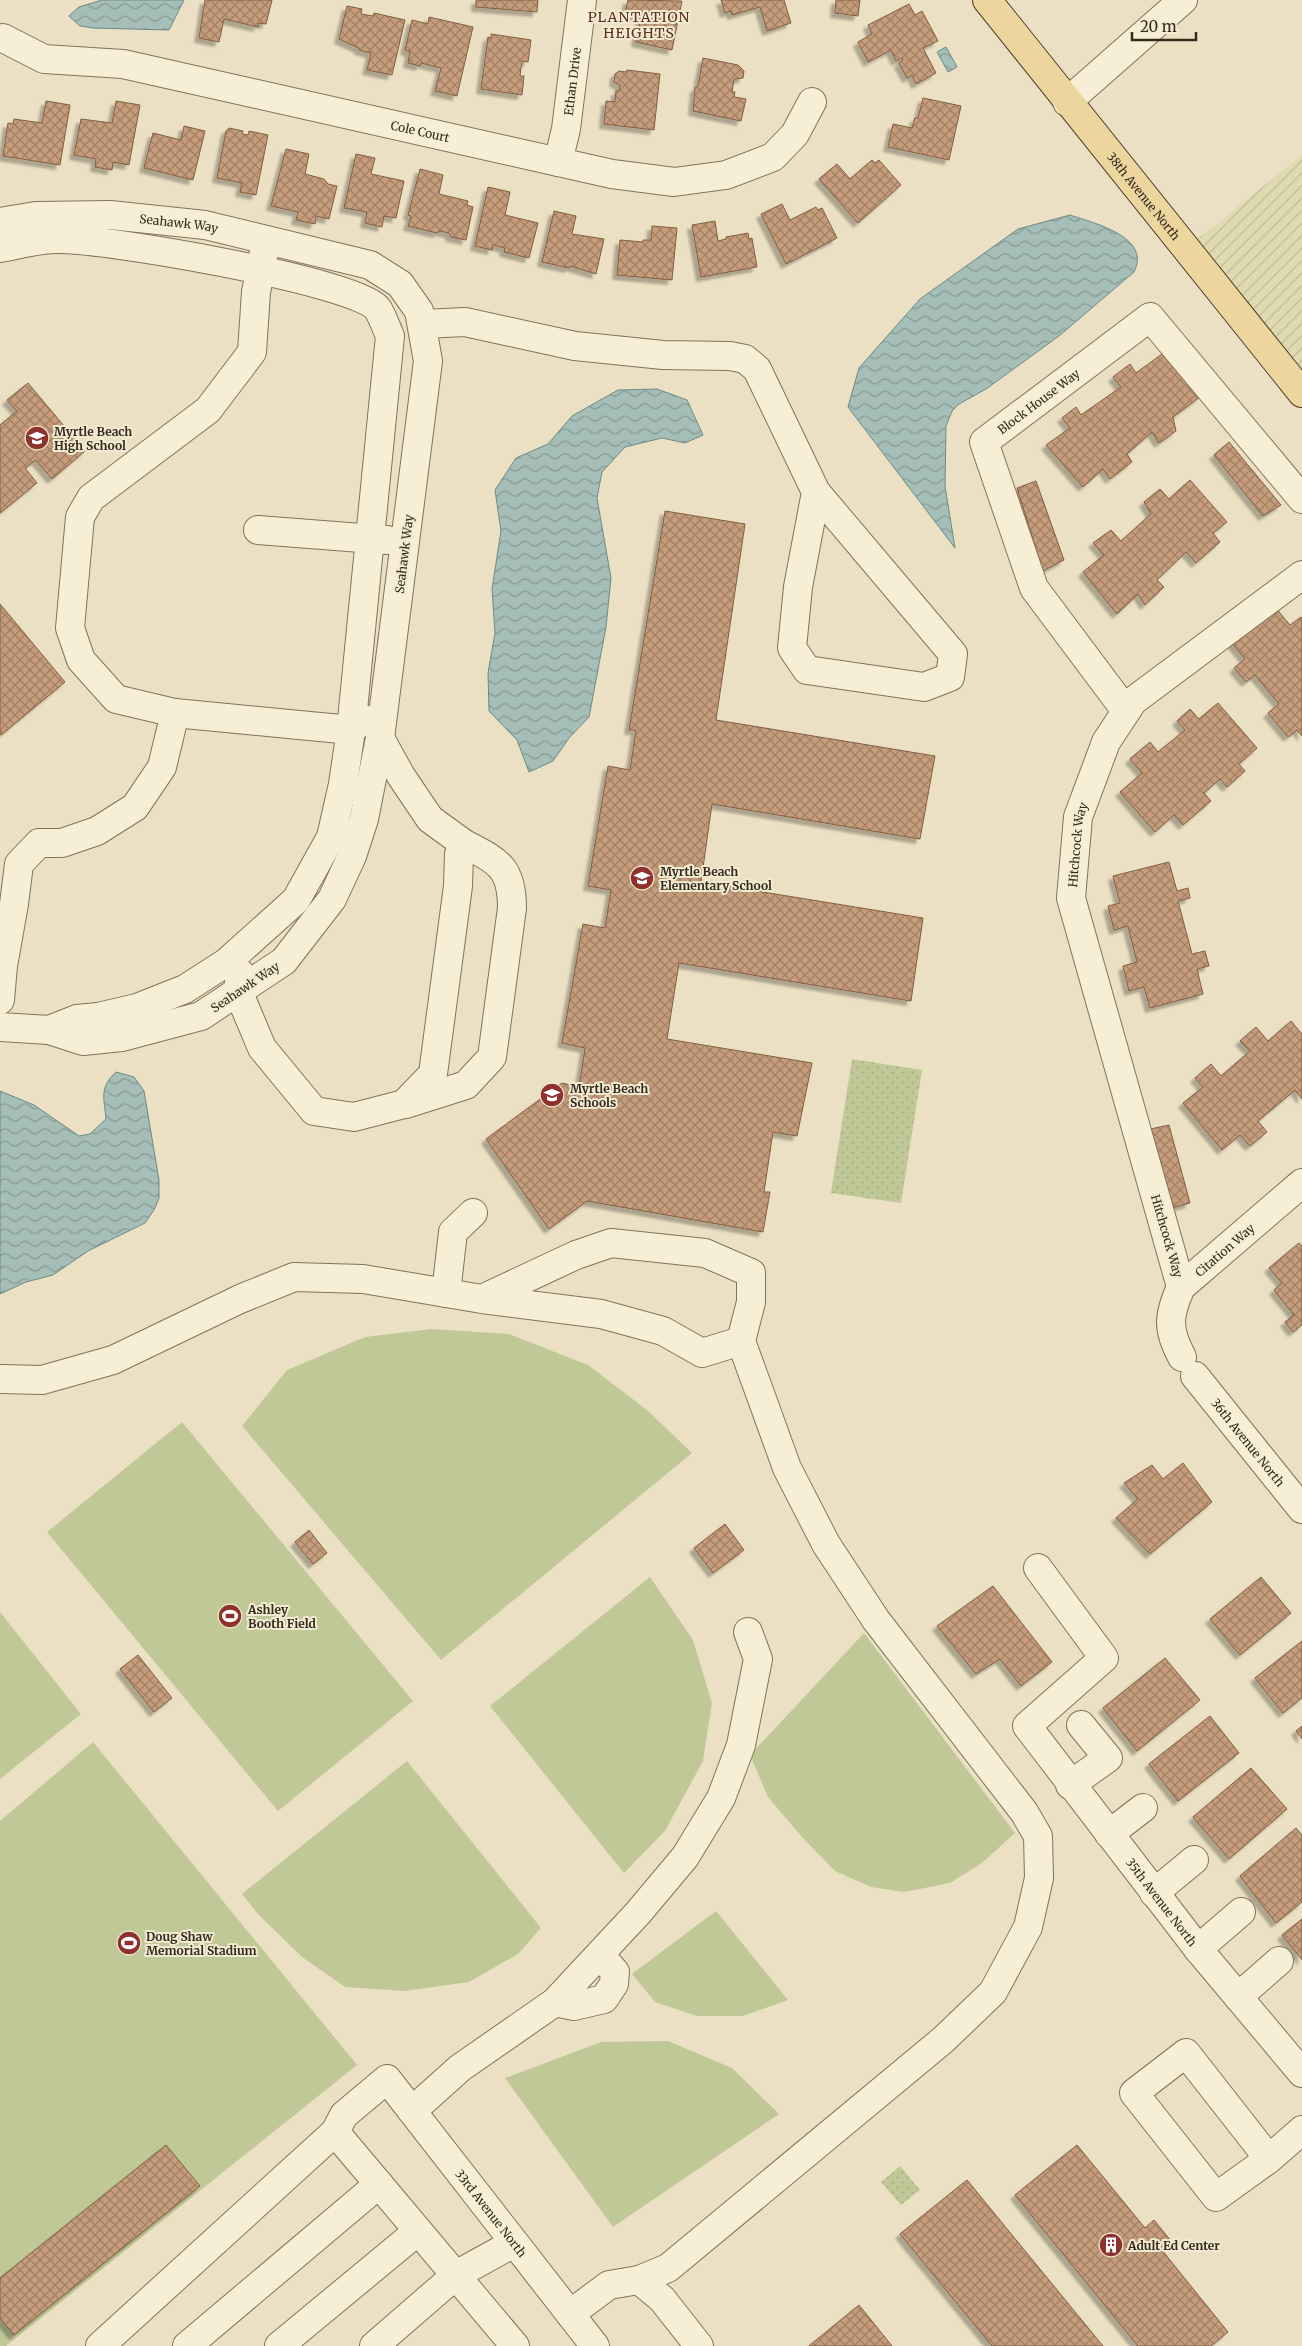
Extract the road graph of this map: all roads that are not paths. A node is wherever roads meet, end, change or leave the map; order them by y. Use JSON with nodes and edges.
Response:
{"nodes":[{"id":1,"x":582,"y":0,"type":"edge"},
{"id":2,"x":987,"y":0,"type":"edge"},
{"id":3,"x":1183,"y":0,"type":"edge"},
{"id":4,"x":3,"y":38,"type":"dead end"},
{"id":5,"x":812,"y":102,"type":"dead end"},
{"id":6,"x":1067,"y":102,"type":"junction"},
{"id":7,"x":558,"y":162,"type":"junction"},
{"id":8,"x":0,"y":222,"type":"edge"},
{"id":9,"x":266,"y":240,"type":"junction"},
{"id":10,"x":0,"y":248,"type":"edge"},
{"id":11,"x":260,"y":271,"type":"junction"},
{"id":12,"x":423,"y":324,"type":"junction"},
{"id":13,"x":1302,"y":393,"type":"edge"},
{"id":14,"x":816,"y":492,"type":"junction"},
{"id":15,"x":1302,"y":499,"type":"edge"},
{"id":16,"x":258,"y":530,"type":"dead end"},
{"id":17,"x":369,"y":538,"type":"junction"},
{"id":18,"x":406,"y":543,"type":"junction"},
{"id":19,"x":1302,"y":575,"type":"edge"},
{"id":20,"x":388,"y":668,"type":"junction"},
{"id":21,"x":1126,"y":711,"type":"junction"},
{"id":22,"x":175,"y":713,"type":"junction"},
{"id":23,"x":350,"y":730,"type":"junction"},
{"id":24,"x":380,"y":738,"type":"junction"},
{"id":25,"x":463,"y":843,"type":"junction"},
{"id":26,"x":296,"y":900,"type":"junction"},
{"id":27,"x":238,"y":991,"type":"junction"},
{"id":28,"x":0,"y":1000,"type":"edge"},
{"id":29,"x":0,"y":1027,"type":"edge"},
{"id":30,"x":49,"y":1030,"type":"junction"},
{"id":31,"x":404,"y":1104,"type":"junction"},
{"id":32,"x":1302,"y":1183,"type":"edge"},
{"id":33,"x":473,"y":1213,"type":"dead end"},
{"id":34,"x":1181,"y":1287,"type":"junction"},
{"id":35,"x":446,"y":1293,"type":"junction"},
{"id":36,"x":482,"y":1299,"type":"junction"},
{"id":37,"x":741,"y":1342,"type":"junction"},
{"id":38,"x":1188,"y":1367,"type":"joint"},
{"id":39,"x":0,"y":1379,"type":"edge"},
{"id":40,"x":1302,"y":1509,"type":"edge"},
{"id":41,"x":1038,"y":1568,"type":"dead end"},
{"id":42,"x":748,"y":1632,"type":"dead end"},
{"id":43,"x":1081,"y":1725,"type":"dead end"},
{"id":44,"x":1070,"y":1785,"type":"junction"},
{"id":45,"x":1143,"y":1808,"type":"dead end"},
{"id":46,"x":1109,"y":1834,"type":"junction"},
{"id":47,"x":1194,"y":1860,"type":"dead end"},
{"id":48,"x":1154,"y":1893,"type":"junction"},
{"id":49,"x":1240,"y":1912,"type":"dead end"},
{"id":50,"x":1198,"y":1949,"type":"junction"},
{"id":51,"x":1279,"y":1961,"type":"dead end"},
{"id":52,"x":1238,"y":1997,"type":"junction"},
{"id":53,"x":1298,"y":2061,"type":"edge"},
{"id":54,"x":412,"y":2111,"type":"junction"},
{"id":55,"x":1302,"y":2130,"type":"edge"},
{"id":56,"x":335,"y":2132,"type":"junction"},
{"id":57,"x":1269,"y":2158,"type":"junction"},
{"id":58,"x":379,"y":2184,"type":"junction"},
{"id":59,"x":418,"y":2231,"type":"junction"},
{"id":60,"x":514,"y":2243,"type":"junction"},
{"id":61,"x":456,"y":2275,"type":"junction"},
{"id":62,"x":639,"y":2280,"type":"junction"},
{"id":63,"x":570,"y":2314,"type":"junction"},
{"id":64,"x":100,"y":2346,"type":"edge"},
{"id":65,"x":187,"y":2346,"type":"edge"},
{"id":66,"x":279,"y":2346,"type":"edge"},
{"id":67,"x":374,"y":2346,"type":"edge"},
{"id":68,"x":515,"y":2346,"type":"edge"},
{"id":69,"x":595,"y":2346,"type":"edge"},
{"id":70,"x":699,"y":2346,"type":"edge"}],
"edges":[{"from":1,"to":7,"type":"street","name":"Ethan Drive"},
{"from":2,"to":6,"type":"main road","name":"38th Avenue North"},
{"from":3,"to":6,"type":"street"},
{"from":4,"to":7,"type":"street","name":"Cole Court"},
{"from":5,"to":7,"type":"street","name":"Cole Court"},
{"from":6,"to":13,"type":"main road","name":"38th Avenue North"},
{"from":8,"to":9,"type":"street","name":"Seahawk Way"},
{"from":9,"to":11,"type":"street"},
{"from":9,"to":12,"type":"street","name":"Seahawk Way"},
{"from":10,"to":11,"type":"street","name":"Seahawk Way"},
{"from":11,"to":17,"type":"street","name":"Seahawk Way"},
{"from":11,"to":22,"type":"street"},
{"from":12,"to":14,"type":"street"},
{"from":12,"to":18,"type":"street","name":"Seahawk Way"},
{"from":14,"to":14,"type":"street"},
{"from":15,"to":21,"type":"street","name":"Block House Way"},
{"from":16,"to":17,"type":"street"},
{"from":17,"to":18,"type":"street"},
{"from":17,"to":23,"type":"street","name":"Seahawk Way"},
{"from":18,"to":20,"type":"street","name":"Seahawk Way"},
{"from":19,"to":21,"type":"street","name":"Hitchcock Way"},
{"from":20,"to":23,"type":"street"},
{"from":20,"to":24,"type":"street","name":"Seahawk Way"},
{"from":21,"to":34,"type":"street","name":"Hitchcock Way"},
{"from":22,"to":23,"type":"street"},
{"from":22,"to":28,"type":"street"},
{"from":23,"to":26,"type":"street","name":"Seahawk Way"},
{"from":24,"to":25,"type":"street"},
{"from":24,"to":27,"type":"street","name":"Seahawk Way"},
{"from":25,"to":31,"type":"street"},
{"from":25,"to":31,"type":"street"},
{"from":26,"to":27,"type":"street"},
{"from":26,"to":30,"type":"street","name":"Seahawk Way"},
{"from":27,"to":30,"type":"street","name":"Seahawk Way"},
{"from":27,"to":31,"type":"street"},
{"from":29,"to":30,"type":"street","name":"Seahawk Way"},
{"from":32,"to":34,"type":"street","name":"Citation Way"},
{"from":33,"to":35,"type":"street"},
{"from":34,"to":38,"type":"street","name":"Citation Way"},
{"from":35,"to":36,"type":"street"},
{"from":35,"to":39,"type":"street"},
{"from":36,"to":37,"type":"street"},
{"from":36,"to":37,"type":"street"},
{"from":37,"to":62,"type":"street"},
{"from":38,"to":40,"type":"street","name":"36th Avenue North"},
{"from":41,"to":44,"type":"street","name":"35th Avenue North"},
{"from":42,"to":54,"type":"street"},
{"from":43,"to":44,"type":"street"},
{"from":44,"to":46,"type":"street","name":"35th Avenue North"},
{"from":45,"to":46,"type":"street"},
{"from":46,"to":48,"type":"street","name":"35th Avenue North"},
{"from":47,"to":48,"type":"street"},
{"from":48,"to":50,"type":"street","name":"35th Avenue North"},
{"from":49,"to":50,"type":"street"},
{"from":50,"to":52,"type":"street","name":"35th Avenue North"},
{"from":51,"to":52,"type":"street"},
{"from":52,"to":53,"type":"street","name":"35th Avenue North"},
{"from":54,"to":56,"type":"street","name":"33rd Avenue North"},
{"from":54,"to":60,"type":"street","name":"33rd Avenue North"},
{"from":55,"to":57,"type":"street"},
{"from":56,"to":58,"type":"street"},
{"from":56,"to":64,"type":"street"},
{"from":57,"to":57,"type":"street"},
{"from":58,"to":59,"type":"street"},
{"from":58,"to":65,"type":"street"},
{"from":59,"to":61,"type":"street"},
{"from":59,"to":66,"type":"street"},
{"from":60,"to":61,"type":"street"},
{"from":60,"to":63,"type":"street","name":"33rd Avenue North"},
{"from":61,"to":67,"type":"street"},
{"from":61,"to":68,"type":"street"},
{"from":62,"to":63,"type":"street"},
{"from":62,"to":70,"type":"street"},
{"from":63,"to":69,"type":"street","name":"33rd Avenue North"}]}
